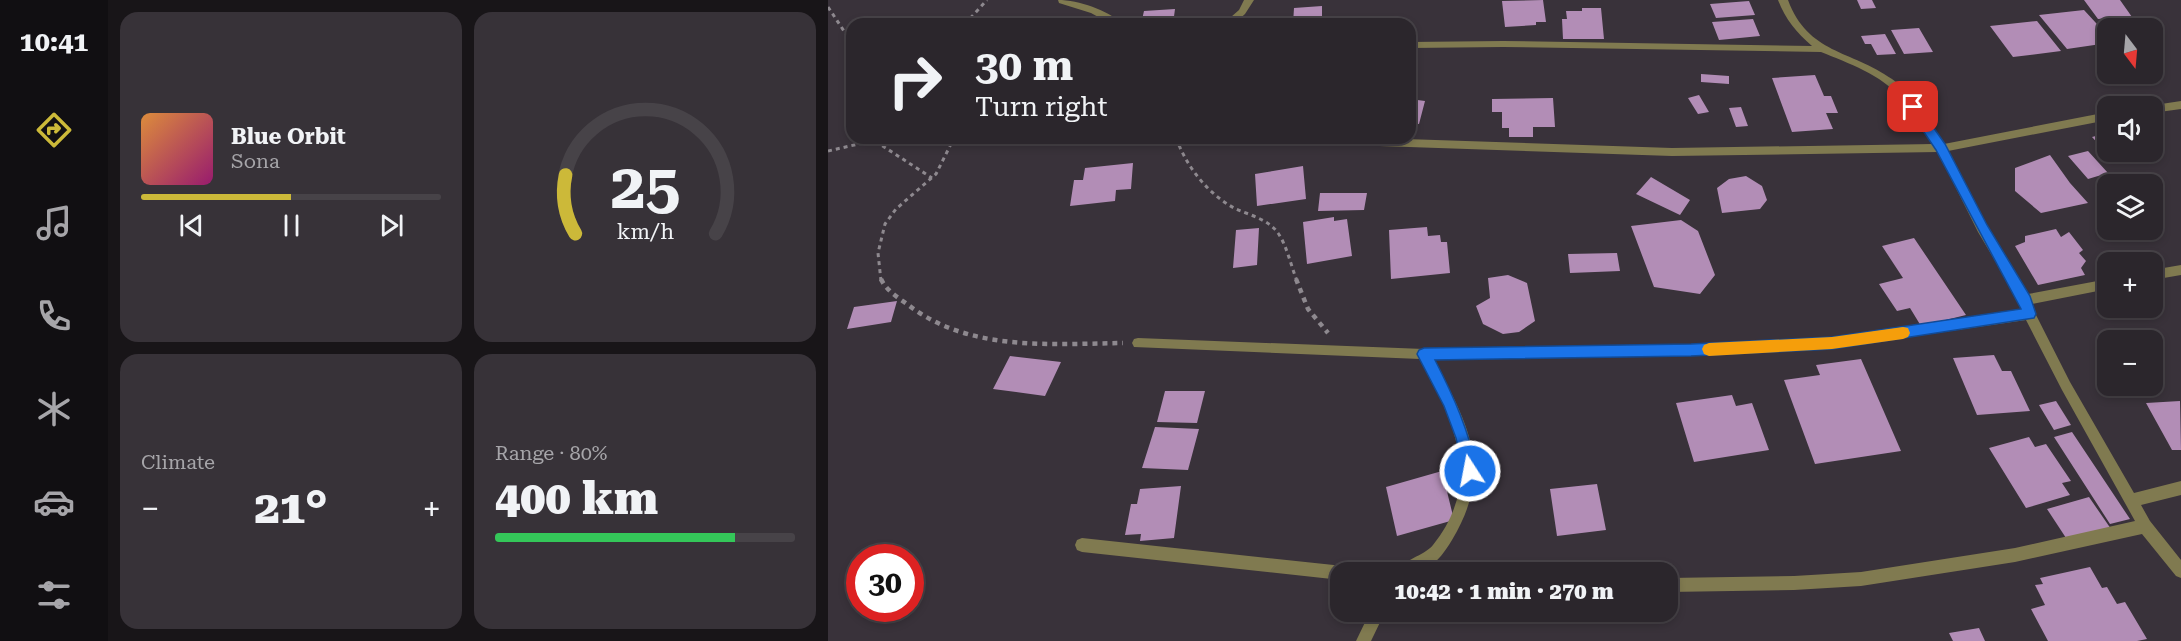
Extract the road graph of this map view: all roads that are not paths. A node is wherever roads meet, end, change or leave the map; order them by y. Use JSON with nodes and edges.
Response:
{"nodes":[{"id":1,"x":1249,"y":0,"type":"edge"},
{"id":2,"x":1783,"y":0,"type":"edge"},
{"id":3,"x":1062,"y":1,"type":"edge"},
{"id":4,"x":1107,"y":18,"type":"edge"},
{"id":5,"x":1235,"y":18,"type":"edge"},
{"id":6,"x":1416,"y":45,"type":"edge"},
{"id":7,"x":1822,"y":49,"type":"junction"},
{"id":8,"x":2181,"y":105,"type":"edge"},
{"id":9,"x":2163,"y":107,"type":"edge"},
{"id":10,"x":2097,"y":118,"type":"edge"},
{"id":11,"x":1416,"y":143,"type":"edge"},
{"id":12,"x":1941,"y":148,"type":"junction"},
{"id":13,"x":2181,"y":270,"type":"edge"},
{"id":14,"x":2163,"y":273,"type":"edge"},
{"id":15,"x":2097,"y":286,"type":"edge"},
{"id":16,"x":2025,"y":300,"type":"junction"},
{"id":17,"x":2029,"y":314,"type":"junction"},
{"id":18,"x":1138,"y":343,"type":"road end"},
{"id":19,"x":1424,"y":354,"type":"junction"},
{"id":20,"x":2181,"y":488,"type":"edge"},
{"id":21,"x":2132,"y":500,"type":"junction"},
{"id":22,"x":2145,"y":526,"type":"junction"},
{"id":23,"x":1082,"y":545,"type":"dead end"},
{"id":24,"x":1420,"y":562,"type":"edge"},
{"id":25,"x":1330,"y":572,"type":"edge"},
{"id":26,"x":2181,"y":572,"type":"edge"},
{"id":27,"x":1678,"y":585,"type":"edge"},
{"id":28,"x":1373,"y":622,"type":"edge"},
{"id":29,"x":1363,"y":641,"type":"edge"}],
"edges":[{"from":1,"to":5,"type":"street"},
{"from":2,"to":7,"type":"street"},
{"from":3,"to":4,"type":"street"},
{"from":6,"to":7,"type":"street"},
{"from":7,"to":12,"type":"street"},
{"from":8,"to":9,"type":"street"},
{"from":10,"to":12,"type":"street"},
{"from":11,"to":12,"type":"street"},
{"from":12,"to":16,"type":"street"},
{"from":13,"to":14,"type":"street"},
{"from":15,"to":16,"type":"street"},
{"from":16,"to":17,"type":"street"},
{"from":17,"to":19,"type":"street"},
{"from":17,"to":21,"type":"street"},
{"from":18,"to":19,"type":"street"},
{"from":19,"to":24,"type":"street"},
{"from":20,"to":21,"type":"street"},
{"from":21,"to":22,"type":"street"},
{"from":22,"to":26,"type":"street"},
{"from":22,"to":27,"type":"street"},
{"from":23,"to":25,"type":"street"},
{"from":28,"to":29,"type":"street"}]}
